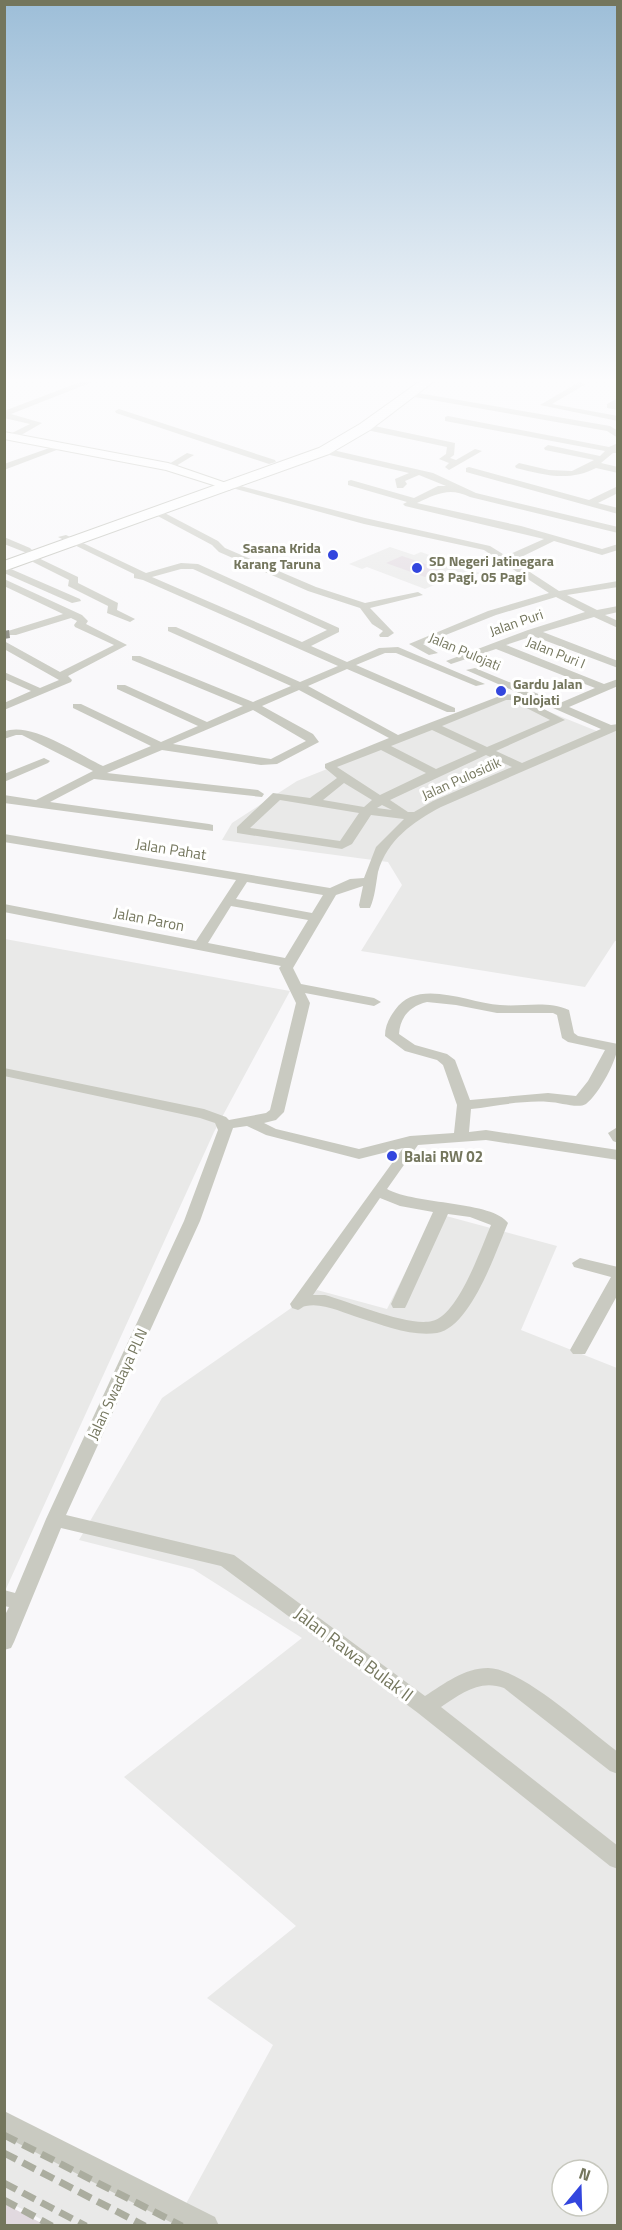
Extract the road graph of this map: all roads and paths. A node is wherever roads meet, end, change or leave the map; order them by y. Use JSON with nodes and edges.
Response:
{"nodes":[{"id":1,"x":211,"y":483,"type":"edge"},
{"id":2,"x":214,"y":483,"type":"edge"},
{"id":3,"x":223,"y":483,"type":"edge"},
{"id":4,"x":225,"y":483,"type":"edge"},
{"id":5,"x":351,"y":483,"type":"dead end"},
{"id":6,"x":401,"y":483,"type":"edge"},
{"id":7,"x":448,"y":483,"type":"edge"},
{"id":8,"x":515,"y":483,"type":"edge"},
{"id":9,"x":555,"y":483,"type":"edge"},
{"id":10,"x":219,"y":485,"type":"junction"},
{"id":11,"x":400,"y":486,"type":"dead end"},
{"id":12,"x":456,"y":489,"type":"junction"},
{"id":13,"x":618,"y":489,"type":"edge"},
{"id":14,"x":545,"y":492,"type":"junction"},
{"id":15,"x":415,"y":501,"type":"junction"},
{"id":16,"x":589,"y":504,"type":"junction"},
{"id":17,"x":512,"y":505,"type":"junction"},
{"id":18,"x":522,"y":507,"type":"junction"},
{"id":19,"x":618,"y":511,"type":"edge"},
{"id":20,"x":157,"y":512,"type":"junction"},
{"id":21,"x":485,"y":522,"type":"junction"},
{"id":22,"x":618,"y":530,"type":"edge"},
{"id":23,"x":553,"y":538,"type":"junction"},
{"id":24,"x":4,"y":540,"type":"edge"},
{"id":25,"x":67,"y":541,"type":"junction"},
{"id":26,"x":618,"y":547,"type":"edge"},
{"id":27,"x":28,"y":553,"type":"junction"},
{"id":28,"x":4,"y":557,"type":"edge"},
{"id":29,"x":504,"y":561,"type":"junction"},
{"id":30,"x":4,"y":567,"type":"edge"},
{"id":31,"x":143,"y":577,"type":"junction"},
{"id":32,"x":4,"y":582,"type":"edge"},
{"id":33,"x":618,"y":585,"type":"edge"},
{"id":34,"x":557,"y":594,"type":"junction"},
{"id":35,"x":418,"y":596,"type":"dead end"},
{"id":36,"x":76,"y":601,"type":"dead end"},
{"id":37,"x":364,"y":606,"type":"junction"},
{"id":38,"x":618,"y":609,"type":"edge"},
{"id":39,"x":591,"y":613,"type":"junction"},
{"id":40,"x":72,"y":614,"type":"junction"},
{"id":41,"x":577,"y":617,"type":"junction"},
{"id":42,"x":130,"y":619,"type":"dead end"},
{"id":43,"x":618,"y":625,"type":"edge"},
{"id":44,"x":172,"y":629,"type":"dead end"},
{"id":45,"x":532,"y":632,"type":"junction"},
{"id":46,"x":12,"y":633,"type":"dead end"},
{"id":47,"x":618,"y":633,"type":"edge"},
{"id":48,"x":384,"y":635,"type":"dead end"},
{"id":49,"x":4,"y":644,"type":"edge"},
{"id":50,"x":496,"y":645,"type":"junction"},
{"id":51,"x":301,"y":647,"type":"junction"},
{"id":52,"x":136,"y":658,"type":"dead end"},
{"id":53,"x":452,"y":661,"type":"junction"},
{"id":54,"x":618,"y":665,"type":"edge"},
{"id":55,"x":346,"y":666,"type":"junction"},
{"id":56,"x":4,"y":675,"type":"edge"},
{"id":57,"x":60,"y":675,"type":"junction"},
{"id":58,"x":618,"y":682,"type":"edge"},
{"id":59,"x":480,"y":684,"type":"dead end"},
{"id":60,"x":300,"y":686,"type":"junction"},
{"id":61,"x":121,"y":687,"type":"dead end"},
{"id":62,"x":605,"y":688,"type":"junction"},
{"id":63,"x":41,"y":692,"type":"junction"},
{"id":64,"x":77,"y":706,"type":"dead end"},
{"id":65,"x":253,"y":706,"type":"junction"},
{"id":66,"x":4,"y":707,"type":"edge"},
{"id":67,"x":558,"y":708,"type":"junction"},
{"id":68,"x":451,"y":710,"type":"dead end"},
{"id":69,"x":208,"y":726,"type":"junction"},
{"id":70,"x":435,"y":727,"type":"junction"},
{"id":71,"x":614,"y":728,"type":"edge"},
{"id":72,"x":4,"y":736,"type":"edge"},
{"id":73,"x":393,"y":736,"type":"dead end"},
{"id":74,"x":161,"y":746,"type":"junction"},
{"id":75,"x":382,"y":746,"type":"junction"},
{"id":76,"x":487,"y":751,"type":"junction"},
{"id":77,"x":44,"y":761,"type":"dead end"},
{"id":78,"x":520,"y":767,"type":"junction"},
{"id":79,"x":98,"y":773,"type":"junction"},
{"id":80,"x":435,"y":773,"type":"junction"},
{"id":81,"x":344,"y":778,"type":"junction"},
{"id":82,"x":4,"y":779,"type":"edge"},
{"id":83,"x":258,"y":794,"type":"dead end"},
{"id":84,"x":4,"y":799,"type":"edge"},
{"id":85,"x":380,"y":800,"type":"junction"},
{"id":86,"x":314,"y":801,"type":"junction"},
{"id":87,"x":39,"y":803,"type":"junction"},
{"id":88,"x":367,"y":811,"type":"junction"},
{"id":89,"x":409,"y":816,"type":"junction"},
{"id":90,"x":209,"y":828,"type":"dead end"},
{"id":91,"x":4,"y":838,"type":"edge"},
{"id":92,"x":244,"y":877,"type":"junction"},
{"id":93,"x":371,"y":882,"type":"junction"},
{"id":94,"x":331,"y":892,"type":"junction"},
{"id":95,"x":228,"y":902,"type":"junction"},
{"id":96,"x":365,"y":905,"type":"dead end"},
{"id":97,"x":4,"y":908,"type":"edge"},
{"id":98,"x":315,"y":917,"type":"junction"},
{"id":99,"x":200,"y":945,"type":"junction"},
{"id":100,"x":288,"y":963,"type":"junction"},
{"id":101,"x":296,"y":987,"type":"junction"},
{"id":102,"x":374,"y":1002,"type":"dead end"},
{"id":103,"x":615,"y":1048,"type":"edge"},
{"id":104,"x":4,"y":1072,"type":"edge"},
{"id":105,"x":464,"y":1105,"type":"junction"},
{"id":106,"x":251,"y":1122,"type":"junction"},
{"id":107,"x":225,"y":1125,"type":"junction"},
{"id":108,"x":461,"y":1138,"type":"junction"},
{"id":109,"x":410,"y":1141,"type":"junction"},
{"id":110,"x":618,"y":1155,"type":"edge"},
{"id":111,"x":378,"y":1190,"type":"junction"},
{"id":112,"x":443,"y":1208,"type":"junction"},
{"id":113,"x":580,"y":1263,"type":"dead end"},
{"id":114,"x":618,"y":1276,"type":"edge"},
{"id":115,"x":399,"y":1304,"type":"dead end"},
{"id":116,"x":579,"y":1350,"type":"dead end"},
{"id":117,"x":55,"y":1520,"type":"junction"},
{"id":118,"x":13,"y":1600,"type":"edge"},
{"id":119,"x":4,"y":1642,"type":"edge"},
{"id":120,"x":425,"y":1707,"type":"junction"},
{"id":121,"x":618,"y":1765,"type":"edge"},
{"id":122,"x":618,"y":1859,"type":"edge"},
{"id":123,"x":4,"y":2123,"type":"edge"},
{"id":124,"x":206,"y":2226,"type":"edge"}],
"edges":[{"from":1,"to":10,"type":"street"},
{"from":2,"to":10,"type":"street"},
{"from":3,"to":10,"type":"main road"},
{"from":4,"to":10,"type":"main road"},
{"from":5,"to":15,"type":"street"},
{"from":6,"to":11,"type":"street"},
{"from":7,"to":12,"type":"street"},
{"from":8,"to":14,"type":"street"},
{"from":9,"to":14,"type":"street"},
{"from":10,"to":20,"type":"main road"},
{"from":10,"to":25,"type":"main road"},
{"from":10,"to":29,"type":"street"},
{"from":12,"to":15,"type":"street"},
{"from":12,"to":17,"type":"street"},
{"from":13,"to":16,"type":"street"},
{"from":14,"to":16,"type":"street"},
{"from":14,"to":18,"type":"street"},
{"from":15,"to":21,"type":"street"},
{"from":16,"to":19,"type":"street"},
{"from":17,"to":18,"type":"street"},
{"from":17,"to":21,"type":"street"},
{"from":18,"to":22,"type":"street"},
{"from":20,"to":25,"type":"main road"},
{"from":20,"to":37,"type":"street"},
{"from":21,"to":23,"type":"street"},
{"from":23,"to":26,"type":"street"},
{"from":23,"to":29,"type":"street"},
{"from":24,"to":27,"type":"street"},
{"from":25,"to":27,"type":"main road"},
{"from":25,"to":31,"type":"street"},
{"from":27,"to":28,"type":"main road"},
{"from":27,"to":30,"type":"main road"},
{"from":27,"to":42,"type":"street"},
{"from":29,"to":34,"type":"street"},
{"from":30,"to":36,"type":"street"},
{"from":31,"to":51,"type":"street"},
{"from":31,"to":51,"type":"street"},
{"from":32,"to":40,"type":"street"},
{"from":33,"to":34,"type":"street"},
{"from":34,"to":39,"type":"street"},
{"from":34,"to":53,"type":"street","name":"Jalan Pulojati"},
{"from":35,"to":37,"type":"street"},
{"from":37,"to":48,"type":"street"},
{"from":38,"to":39,"type":"street"},
{"from":39,"to":41,"type":"street","name":"Jalan Puri"},
{"from":39,"to":43,"type":"street"},
{"from":40,"to":46,"type":"street"},
{"from":40,"to":57,"type":"street"},
{"from":41,"to":45,"type":"street","name":"Jalan Puri"},
{"from":41,"to":47,"type":"street"},
{"from":44,"to":60,"type":"street"},
{"from":45,"to":50,"type":"street","name":"Jalan Puri"},
{"from":45,"to":54,"type":"street"},
{"from":49,"to":57,"type":"street"},
{"from":50,"to":53,"type":"street","name":"Jalan Puri"},
{"from":50,"to":62,"type":"street","name":"Jalan Puri I"},
{"from":51,"to":55,"type":"street"},
{"from":52,"to":65,"type":"street"},
{"from":53,"to":67,"type":"street","name":"Jalan Pulojati"},
{"from":55,"to":59,"type":"street"},
{"from":55,"to":60,"type":"street"},
{"from":55,"to":68,"type":"street"},
{"from":56,"to":63,"type":"street"},
{"from":57,"to":63,"type":"street"},
{"from":58,"to":62,"type":"street"},
{"from":60,"to":65,"type":"street"},
{"from":60,"to":73,"type":"street"},
{"from":61,"to":69,"type":"street"},
{"from":62,"to":67,"type":"street"},
{"from":63,"to":66,"type":"street"},
{"from":64,"to":74,"type":"street"},
{"from":65,"to":69,"type":"street"},
{"from":65,"to":74,"type":"street"},
{"from":67,"to":71,"type":"street","name":"Jalan Pulojati"},
{"from":69,"to":74,"type":"street"},
{"from":70,"to":75,"type":"street"},
{"from":70,"to":76,"type":"street"},
{"from":70,"to":76,"type":"street"},
{"from":71,"to":78,"type":"street","name":"Jalan Pulosidik"},
{"from":72,"to":79,"type":"street"},
{"from":74,"to":79,"type":"street"},
{"from":75,"to":80,"type":"street"},
{"from":75,"to":81,"type":"street"},
{"from":76,"to":78,"type":"street"},
{"from":76,"to":80,"type":"street"},
{"from":77,"to":82,"type":"street"},
{"from":78,"to":89,"type":"street","name":"Jalan Pulosidik"},
{"from":79,"to":83,"type":"street"},
{"from":79,"to":87,"type":"street"},
{"from":80,"to":85,"type":"street"},
{"from":81,"to":85,"type":"street"},
{"from":81,"to":86,"type":"street"},
{"from":84,"to":87,"type":"street"},
{"from":85,"to":88,"type":"street"},
{"from":85,"to":89,"type":"street"},
{"from":86,"to":88,"type":"street"},
{"from":86,"to":88,"type":"street"},
{"from":87,"to":90,"type":"street"},
{"from":88,"to":89,"type":"street"},
{"from":89,"to":93,"type":"street","name":"Jalan Pulosidik"},
{"from":91,"to":92,"type":"street","name":"Jalan Pahat"},
{"from":92,"to":94,"type":"street","name":"Jalan Pahat"},
{"from":92,"to":95,"type":"street"},
{"from":93,"to":94,"type":"street"},
{"from":93,"to":96,"type":"street","name":"Jalan Pulosidik"},
{"from":94,"to":98,"type":"street"},
{"from":95,"to":98,"type":"street"},
{"from":95,"to":99,"type":"street"},
{"from":97,"to":99,"type":"street","name":"Jalan Paron"},
{"from":98,"to":100,"type":"street"},
{"from":99,"to":100,"type":"street","name":"Jalan Paron"},
{"from":100,"to":101,"type":"street"},
{"from":101,"to":102,"type":"street"},
{"from":101,"to":106,"type":"street"},
{"from":103,"to":105,"type":"street"},
{"from":103,"to":105,"type":"street"},
{"from":104,"to":107,"type":"street"},
{"from":105,"to":108,"type":"street"},
{"from":106,"to":107,"type":"street"},
{"from":106,"to":109,"type":"street"},
{"from":107,"to":117,"type":"street","name":"Jalan Swadaya PLN"},
{"from":108,"to":109,"type":"street"},
{"from":108,"to":110,"type":"street"},
{"from":109,"to":111,"type":"street"},
{"from":111,"to":112,"type":"street"},
{"from":111,"to":112,"type":"street"},
{"from":112,"to":115,"type":"street"},
{"from":113,"to":114,"type":"street"},
{"from":114,"to":116,"type":"street"},
{"from":117,"to":118,"type":"street","name":"Jalan Swadaya PLN"},
{"from":117,"to":120,"type":"street","name":"Jalan Rawa Bulak II"},
{"from":118,"to":119,"type":"street","name":"Jalan Swadaya PLN"},
{"from":120,"to":121,"type":"street"},
{"from":120,"to":122,"type":"street","name":"Jalan Rawa Bulak II"},
{"from":123,"to":124,"type":"street"}]}
